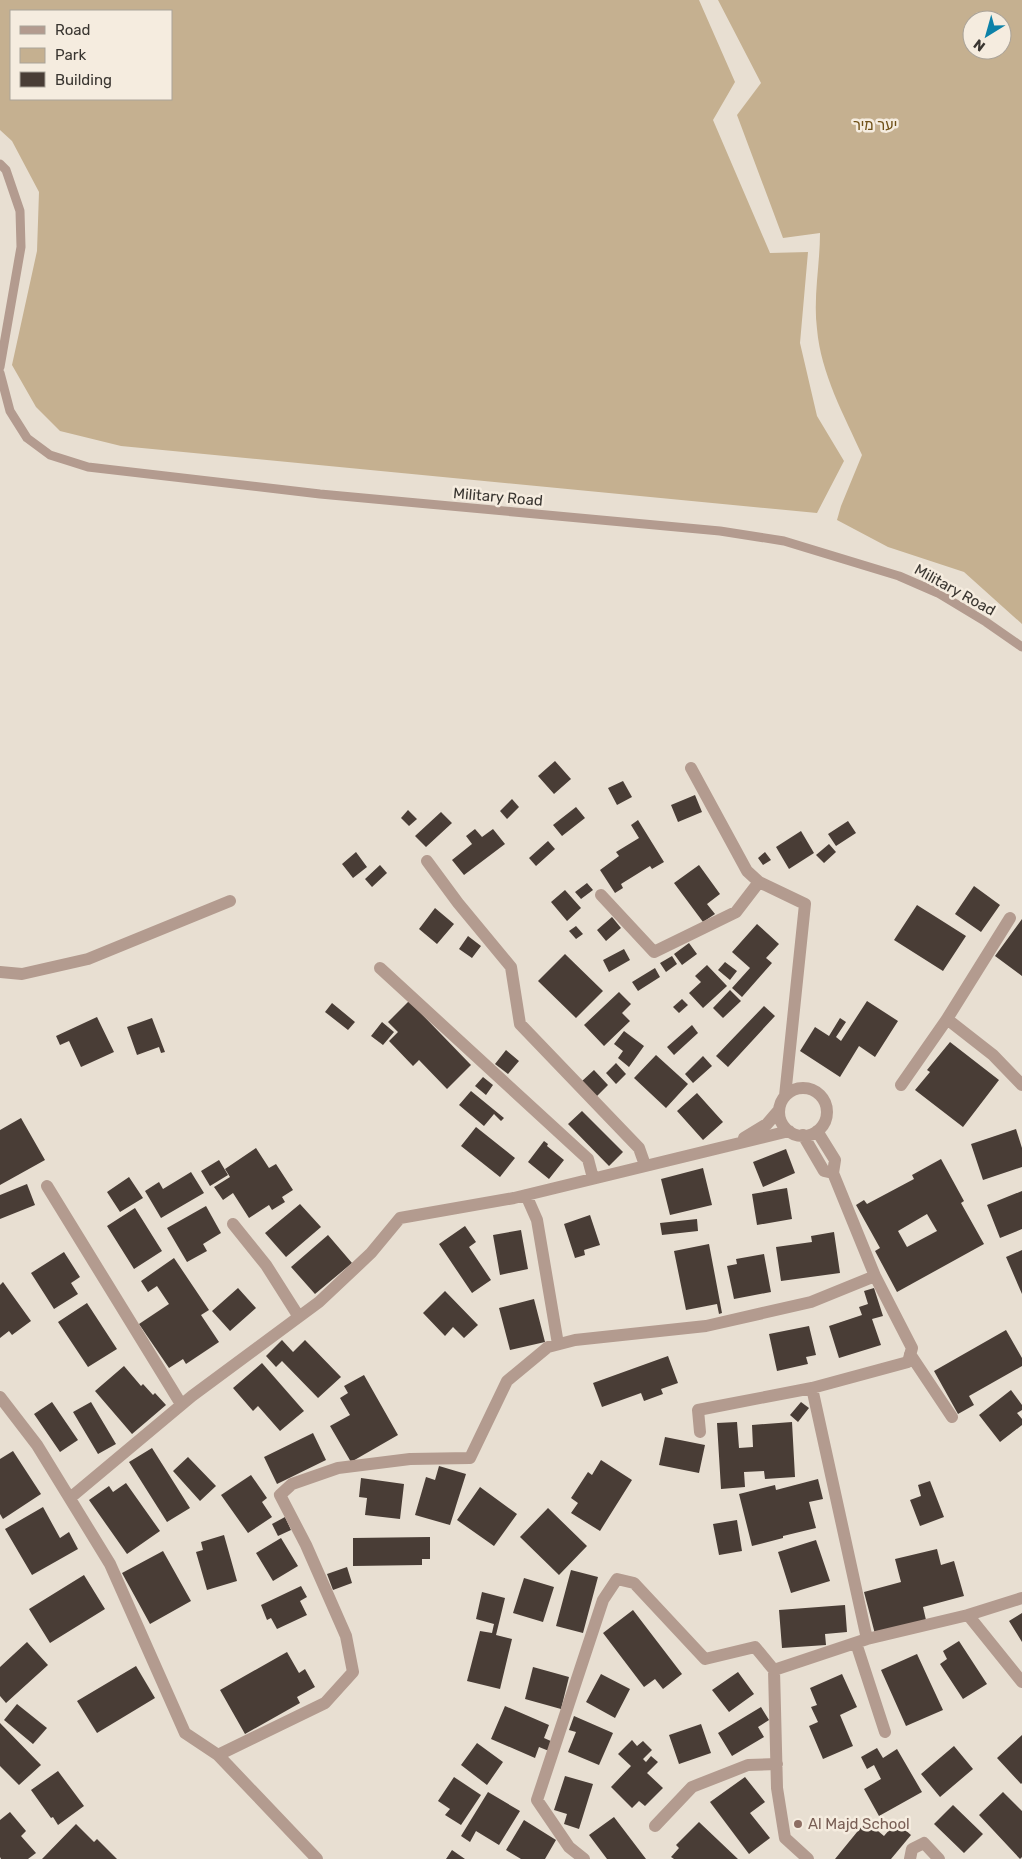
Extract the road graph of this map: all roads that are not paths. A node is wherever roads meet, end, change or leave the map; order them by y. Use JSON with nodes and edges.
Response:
{"nodes":[{"id":1,"x":0,"y":164,"type":"edge"},
{"id":2,"x":0,"y":367,"type":"edge"},
{"id":3,"x":0,"y":373,"type":"edge"},
{"id":4,"x":1022,"y":646,"type":"edge"},
{"id":5,"x":691,"y":768,"type":"dead end"},
{"id":6,"x":427,"y":861,"type":"dead end"},
{"id":7,"x":759,"y":882,"type":"junction"},
{"id":8,"x":601,"y":895,"type":"dead end"},
{"id":9,"x":230,"y":901,"type":"dead end"},
{"id":10,"x":1010,"y":918,"type":"dead end"},
{"id":11,"x":380,"y":968,"type":"dead end"},
{"id":12,"x":0,"y":972,"type":"edge"},
{"id":13,"x":947,"y":1019,"type":"junction"},
{"id":14,"x":1022,"y":1085,"type":"edge"},
{"id":15,"x":901,"y":1086,"type":"dead end"},
{"id":16,"x":785,"y":1096,"type":"junction"},
{"id":17,"x":780,"y":1110,"type":"junction"},
{"id":18,"x":789,"y":1131,"type":"junction"},
{"id":19,"x":817,"y":1131,"type":"junction"},
{"id":20,"x":803,"y":1135,"type":"junction"},
{"id":21,"x":734,"y":1145,"type":"junction"},
{"id":22,"x":645,"y":1165,"type":"junction"},
{"id":23,"x":833,"y":1173,"type":"junction"},
{"id":24,"x":593,"y":1178,"type":"junction"},
{"id":25,"x":47,"y":1186,"type":"dead end"},
{"id":26,"x":526,"y":1195,"type":"junction"},
{"id":27,"x":233,"y":1224,"type":"dead end"},
{"id":28,"x":875,"y":1276,"type":"junction"},
{"id":29,"x":299,"y":1317,"type":"junction"},
{"id":30,"x":558,"y":1344,"type":"junction"},
{"id":31,"x":910,"y":1354,"type":"junction"},
{"id":32,"x":812,"y":1388,"type":"junction"},
{"id":33,"x":0,"y":1397,"type":"edge"},
{"id":34,"x":181,"y":1404,"type":"junction"},
{"id":35,"x":952,"y":1417,"type":"dead end"},
{"id":36,"x":700,"y":1432,"type":"dead end"},
{"id":37,"x":70,"y":1498,"type":"junction"},
{"id":38,"x":1022,"y":1598,"type":"edge"},
{"id":39,"x":968,"y":1615,"type":"junction"},
{"id":40,"x":861,"y":1641,"type":"junction"},
{"id":41,"x":774,"y":1670,"type":"junction"},
{"id":42,"x":1022,"y":1682,"type":"edge"},
{"id":43,"x":885,"y":1732,"type":"dead end"},
{"id":44,"x":218,"y":1756,"type":"junction"},
{"id":45,"x":777,"y":1764,"type":"junction"},
{"id":46,"x":655,"y":1826,"type":"dead end"},
{"id":47,"x":317,"y":1859,"type":"edge"},
{"id":48,"x":584,"y":1859,"type":"edge"},
{"id":49,"x":808,"y":1859,"type":"edge"},
{"id":50,"x":910,"y":1859,"type":"edge"},
{"id":51,"x":939,"y":1859,"type":"edge"}],
"edges":[{"from":1,"to":2,"type":"lane"},
{"from":3,"to":4,"type":"lane","name":"Military Road"},
{"from":5,"to":7,"type":"street"},
{"from":6,"to":22,"type":"street"},
{"from":7,"to":8,"type":"street"},
{"from":7,"to":16,"type":"street"},
{"from":9,"to":12,"type":"street"},
{"from":10,"to":13,"type":"street"},
{"from":11,"to":24,"type":"street"},
{"from":13,"to":14,"type":"street"},
{"from":13,"to":15,"type":"street"},
{"from":16,"to":17,"type":"street"},
{"from":16,"to":19,"type":"street"},
{"from":17,"to":18,"type":"street"},
{"from":17,"to":21,"type":"street"},
{"from":18,"to":20,"type":"street"},
{"from":18,"to":21,"type":"street"},
{"from":19,"to":20,"type":"street"},
{"from":19,"to":23,"type":"street"},
{"from":20,"to":23,"type":"street"},
{"from":21,"to":22,"type":"street"},
{"from":22,"to":24,"type":"street"},
{"from":23,"to":28,"type":"street"},
{"from":24,"to":26,"type":"street"},
{"from":25,"to":34,"type":"street"},
{"from":26,"to":29,"type":"street"},
{"from":26,"to":30,"type":"street"},
{"from":27,"to":29,"type":"street"},
{"from":28,"to":30,"type":"street"},
{"from":28,"to":31,"type":"street"},
{"from":29,"to":34,"type":"street"},
{"from":30,"to":44,"type":"street"},
{"from":31,"to":32,"type":"street"},
{"from":31,"to":35,"type":"street"},
{"from":32,"to":36,"type":"street"},
{"from":32,"to":40,"type":"street"},
{"from":33,"to":37,"type":"street"},
{"from":34,"to":37,"type":"street"},
{"from":37,"to":44,"type":"street"},
{"from":38,"to":39,"type":"street"},
{"from":39,"to":40,"type":"street"},
{"from":39,"to":42,"type":"street"},
{"from":40,"to":41,"type":"street"},
{"from":40,"to":43,"type":"street"},
{"from":41,"to":45,"type":"street"},
{"from":41,"to":48,"type":"street"},
{"from":44,"to":47,"type":"street"},
{"from":45,"to":46,"type":"street"},
{"from":45,"to":49,"type":"street"},
{"from":50,"to":51,"type":"street"}]}
